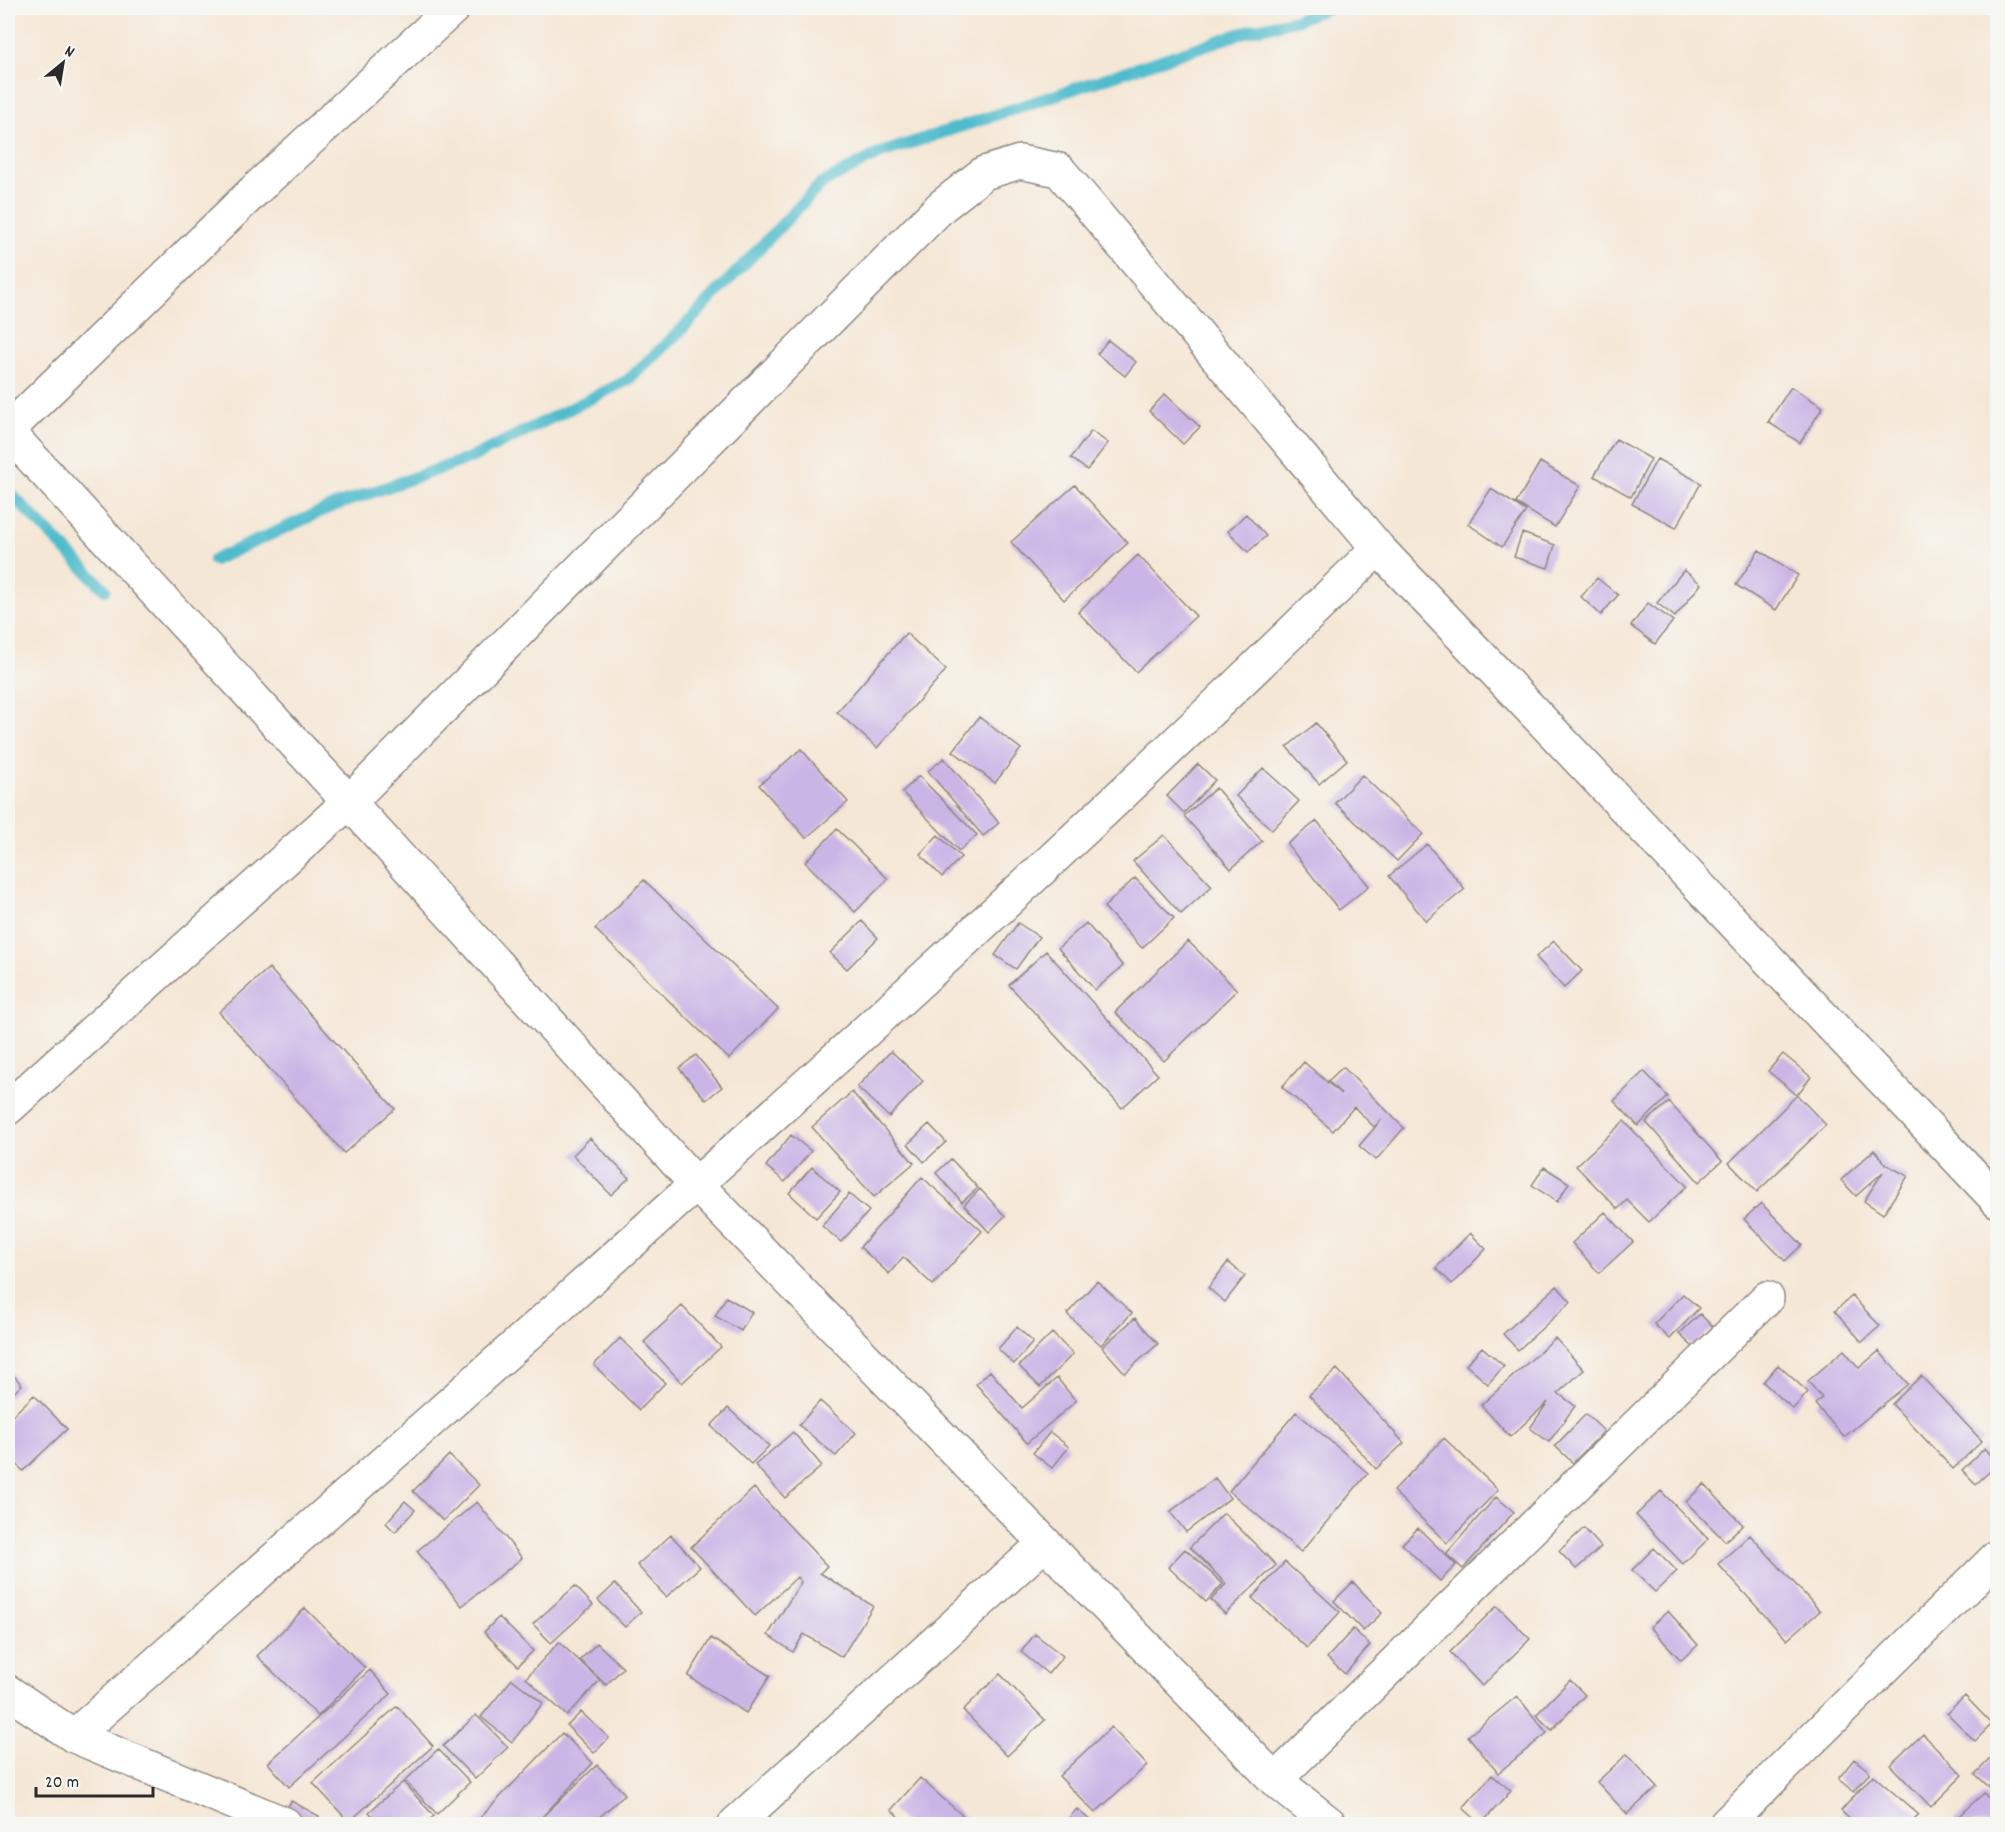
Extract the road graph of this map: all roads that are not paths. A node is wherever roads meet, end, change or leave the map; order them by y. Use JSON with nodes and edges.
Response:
{"nodes":[{"id":1,"x":453,"y":8,"type":"edge"},
{"id":2,"x":8,"y":431,"type":"edge"},
{"id":3,"x":1378,"y":548,"type":"junction"},
{"id":4,"x":349,"y":802,"type":"junction"},
{"id":5,"x":8,"y":1108,"type":"edge"},
{"id":6,"x":697,"y":1185,"type":"junction"},
{"id":7,"x":1998,"y":1200,"type":"edge"},
{"id":8,"x":1767,"y":1298,"type":"dead end"},
{"id":9,"x":1044,"y":1544,"type":"junction"},
{"id":10,"x":1998,"y":1556,"type":"edge"},
{"id":11,"x":8,"y":1692,"type":"edge"},
{"id":12,"x":74,"y":1736,"type":"junction"},
{"id":13,"x":1275,"y":1780,"type":"junction"},
{"id":14,"x":285,"y":1824,"type":"edge"},
{"id":15,"x":735,"y":1824,"type":"edge"},
{"id":16,"x":1330,"y":1824,"type":"edge"},
{"id":17,"x":1726,"y":1824,"type":"edge"}],
"edges":[{"from":1,"to":2,"type":"street"},
{"from":2,"to":4,"type":"street"},
{"from":3,"to":4,"type":"street"},
{"from":3,"to":6,"type":"street"},
{"from":3,"to":7,"type":"street"},
{"from":4,"to":5,"type":"street"},
{"from":4,"to":6,"type":"street"},
{"from":6,"to":9,"type":"street"},
{"from":6,"to":12,"type":"street"},
{"from":8,"to":13,"type":"street"},
{"from":9,"to":13,"type":"street"},
{"from":9,"to":15,"type":"street"},
{"from":10,"to":17,"type":"street"},
{"from":11,"to":12,"type":"street"},
{"from":12,"to":14,"type":"street"},
{"from":13,"to":16,"type":"street"}]}
